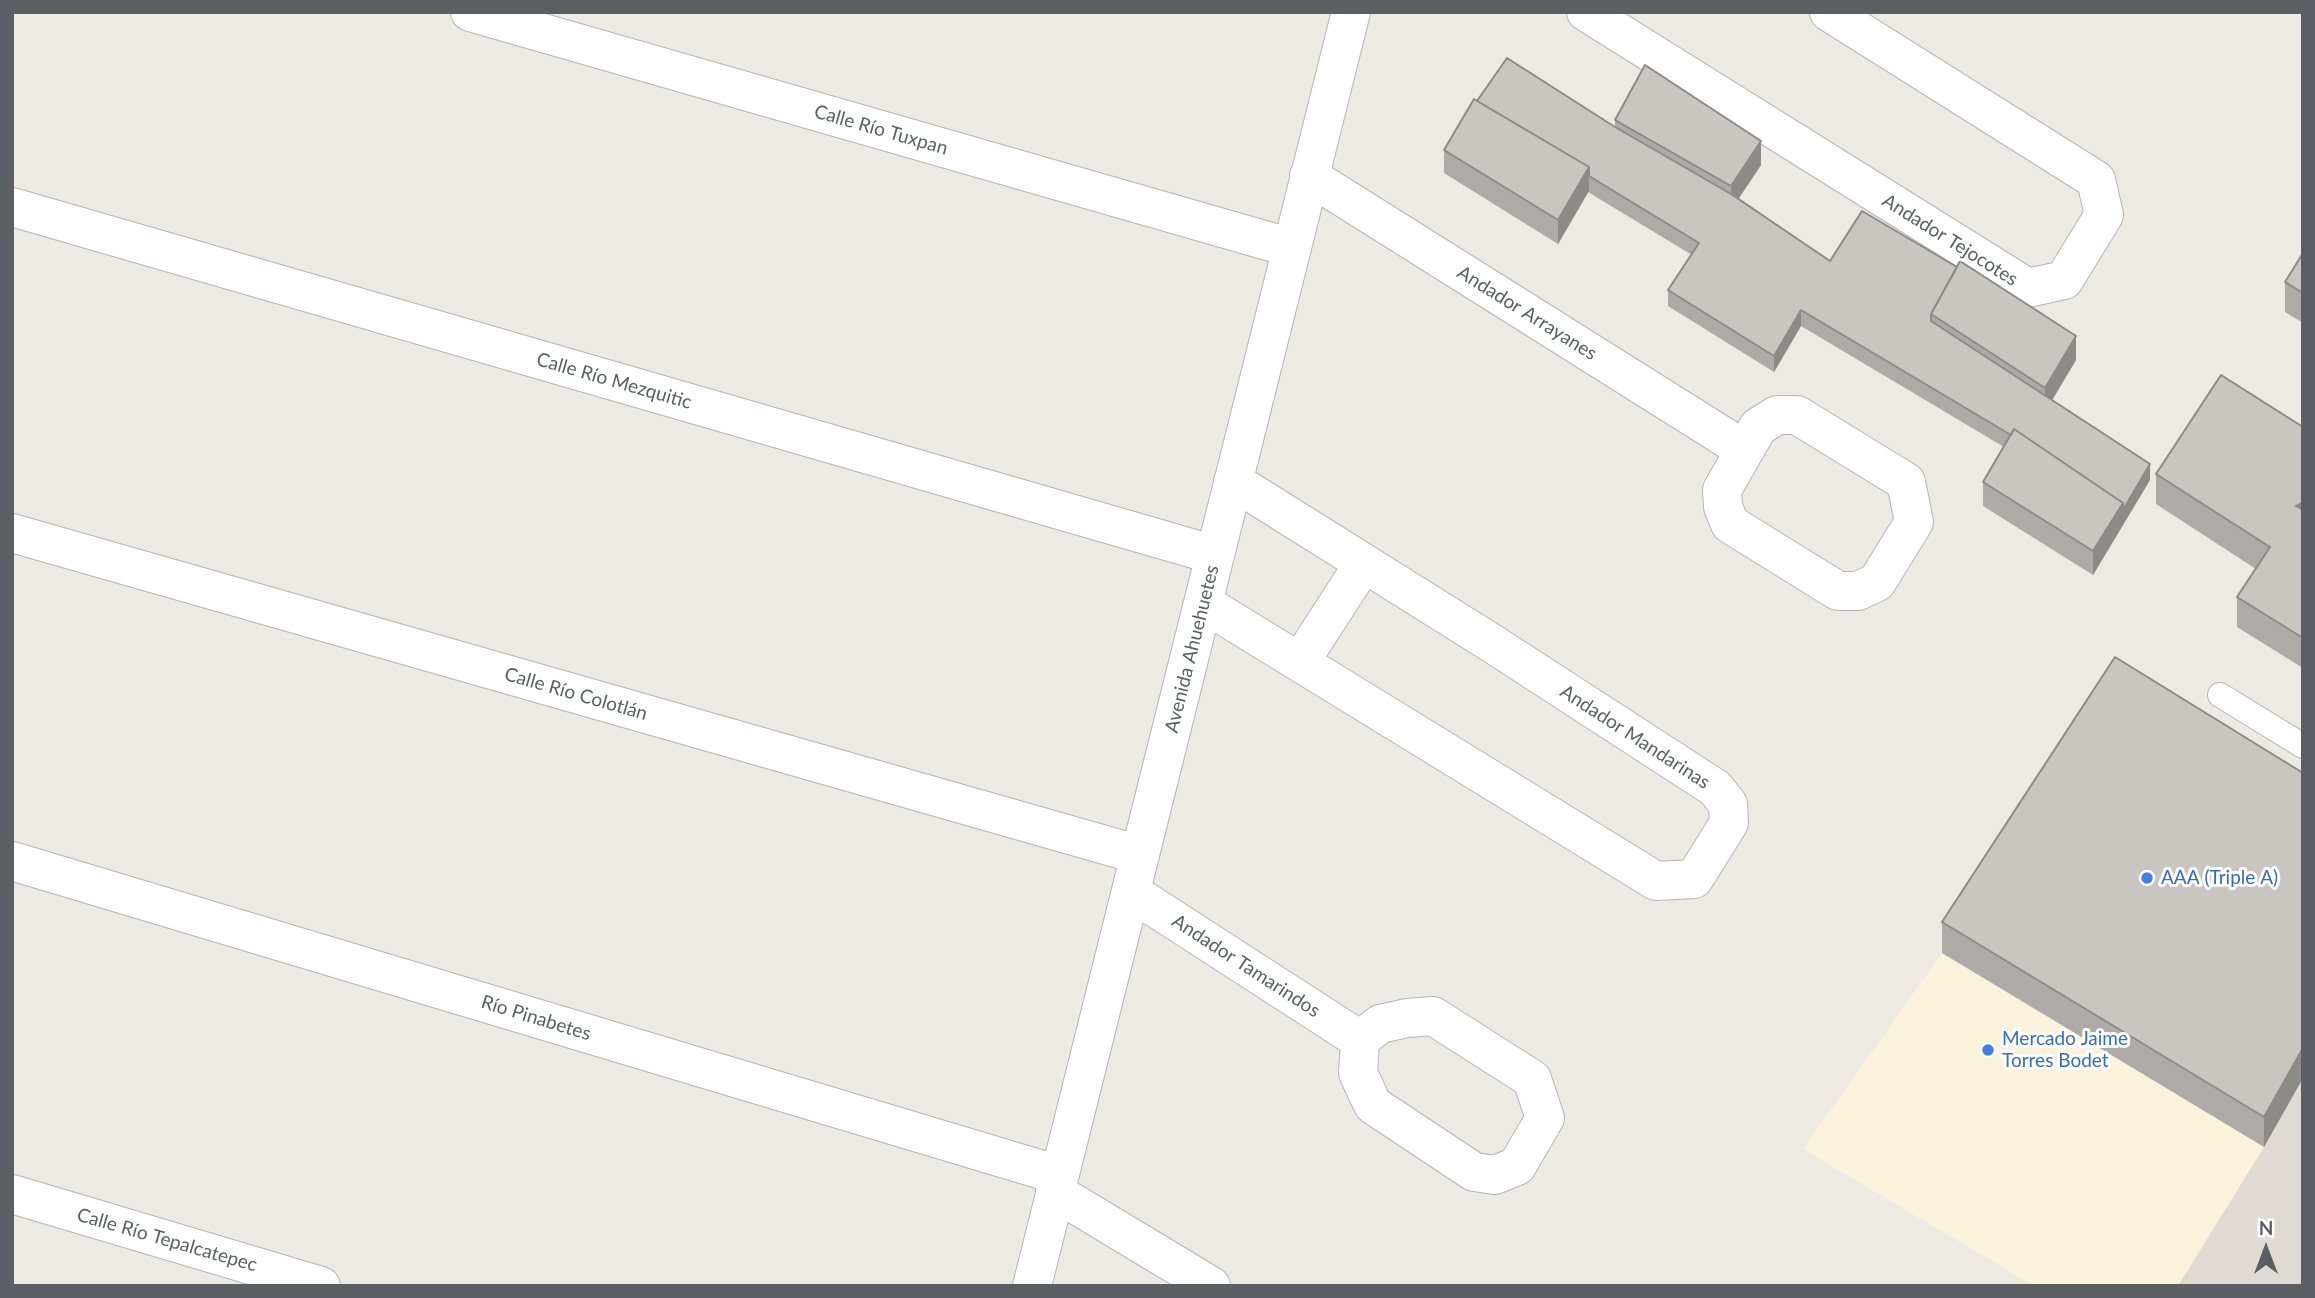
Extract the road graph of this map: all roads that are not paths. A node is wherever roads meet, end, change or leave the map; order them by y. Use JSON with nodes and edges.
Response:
{"nodes":[{"id":1,"x":470,"y":12,"type":"edge"},
{"id":2,"x":1351,"y":12,"type":"edge"},
{"id":3,"x":1586,"y":12,"type":"edge"},
{"id":4,"x":1829,"y":12,"type":"edge"},
{"id":5,"x":1309,"y":176,"type":"junction"},
{"id":6,"x":12,"y":208,"type":"edge"},
{"id":7,"x":1292,"y":248,"type":"junction"},
{"id":8,"x":1745,"y":450,"type":"junction"},
{"id":9,"x":1233,"y":481,"type":"junction"},
{"id":10,"x":12,"y":533,"type":"edge"},
{"id":11,"x":1215,"y":555,"type":"junction"},
{"id":12,"x":1364,"y":563,"type":"junction"},
{"id":13,"x":1203,"y":603,"type":"junction"},
{"id":14,"x":1300,"y":662,"type":"junction"},
{"id":15,"x":2220,"y":695,"type":"dead end"},
{"id":16,"x":2303,"y":746,"type":"edge"},
{"id":17,"x":1140,"y":855,"type":"junction"},
{"id":18,"x":12,"y":861,"type":"edge"},
{"id":19,"x":1131,"y":892,"type":"junction"},
{"id":20,"x":1360,"y":1040,"type":"junction"},
{"id":21,"x":1057,"y":1184,"type":"junction"},
{"id":22,"x":12,"y":1194,"type":"edge"},
{"id":23,"x":321,"y":1286,"type":"edge"},
{"id":24,"x":1032,"y":1286,"type":"edge"},
{"id":25,"x":1210,"y":1286,"type":"edge"}],
"edges":[{"from":1,"to":7,"type":"street","name":"Calle Río Tuxpan"},
{"from":2,"to":5,"type":"street","name":"Avenida Ahuehuetes"},
{"from":3,"to":4,"type":"street","name":"Andador Tejocotes"},
{"from":5,"to":7,"type":"street","name":"Avenida Ahuehuetes"},
{"from":5,"to":8,"type":"street","name":"Andador Arrayanes"},
{"from":6,"to":11,"type":"street","name":"Calle Río Mezquitic"},
{"from":7,"to":9,"type":"street","name":"Avenida Ahuehuetes"},
{"from":8,"to":8,"type":"street"},
{"from":9,"to":11,"type":"street","name":"Avenida Ahuehuetes"},
{"from":9,"to":12,"type":"street","name":"Andador Mandarinas"},
{"from":10,"to":17,"type":"street","name":"Calle Río Colotlán"},
{"from":11,"to":13,"type":"street","name":"Avenida Ahuehuetes"},
{"from":12,"to":14,"type":"street"},
{"from":12,"to":14,"type":"street","name":"Andador Mandarinas"},
{"from":13,"to":14,"type":"street","name":"Andador Mandarinas"},
{"from":13,"to":17,"type":"street","name":"Avenida Ahuehuetes"},
{"from":15,"to":16,"type":"lane"},
{"from":17,"to":19,"type":"street","name":"Avenida Ahuehuetes"},
{"from":18,"to":21,"type":"street","name":"Río Pinabetes"},
{"from":19,"to":20,"type":"street","name":"Andador Tamarindos"},
{"from":19,"to":21,"type":"street","name":"Avenida Ahuehuetes"},
{"from":20,"to":20,"type":"street"},
{"from":21,"to":24,"type":"street","name":"Avenida Ahuehuetes"},
{"from":21,"to":25,"type":"street","name":"Río Pinabetes"},
{"from":22,"to":23,"type":"street","name":"Calle Río Tepalcatepec"}]}
